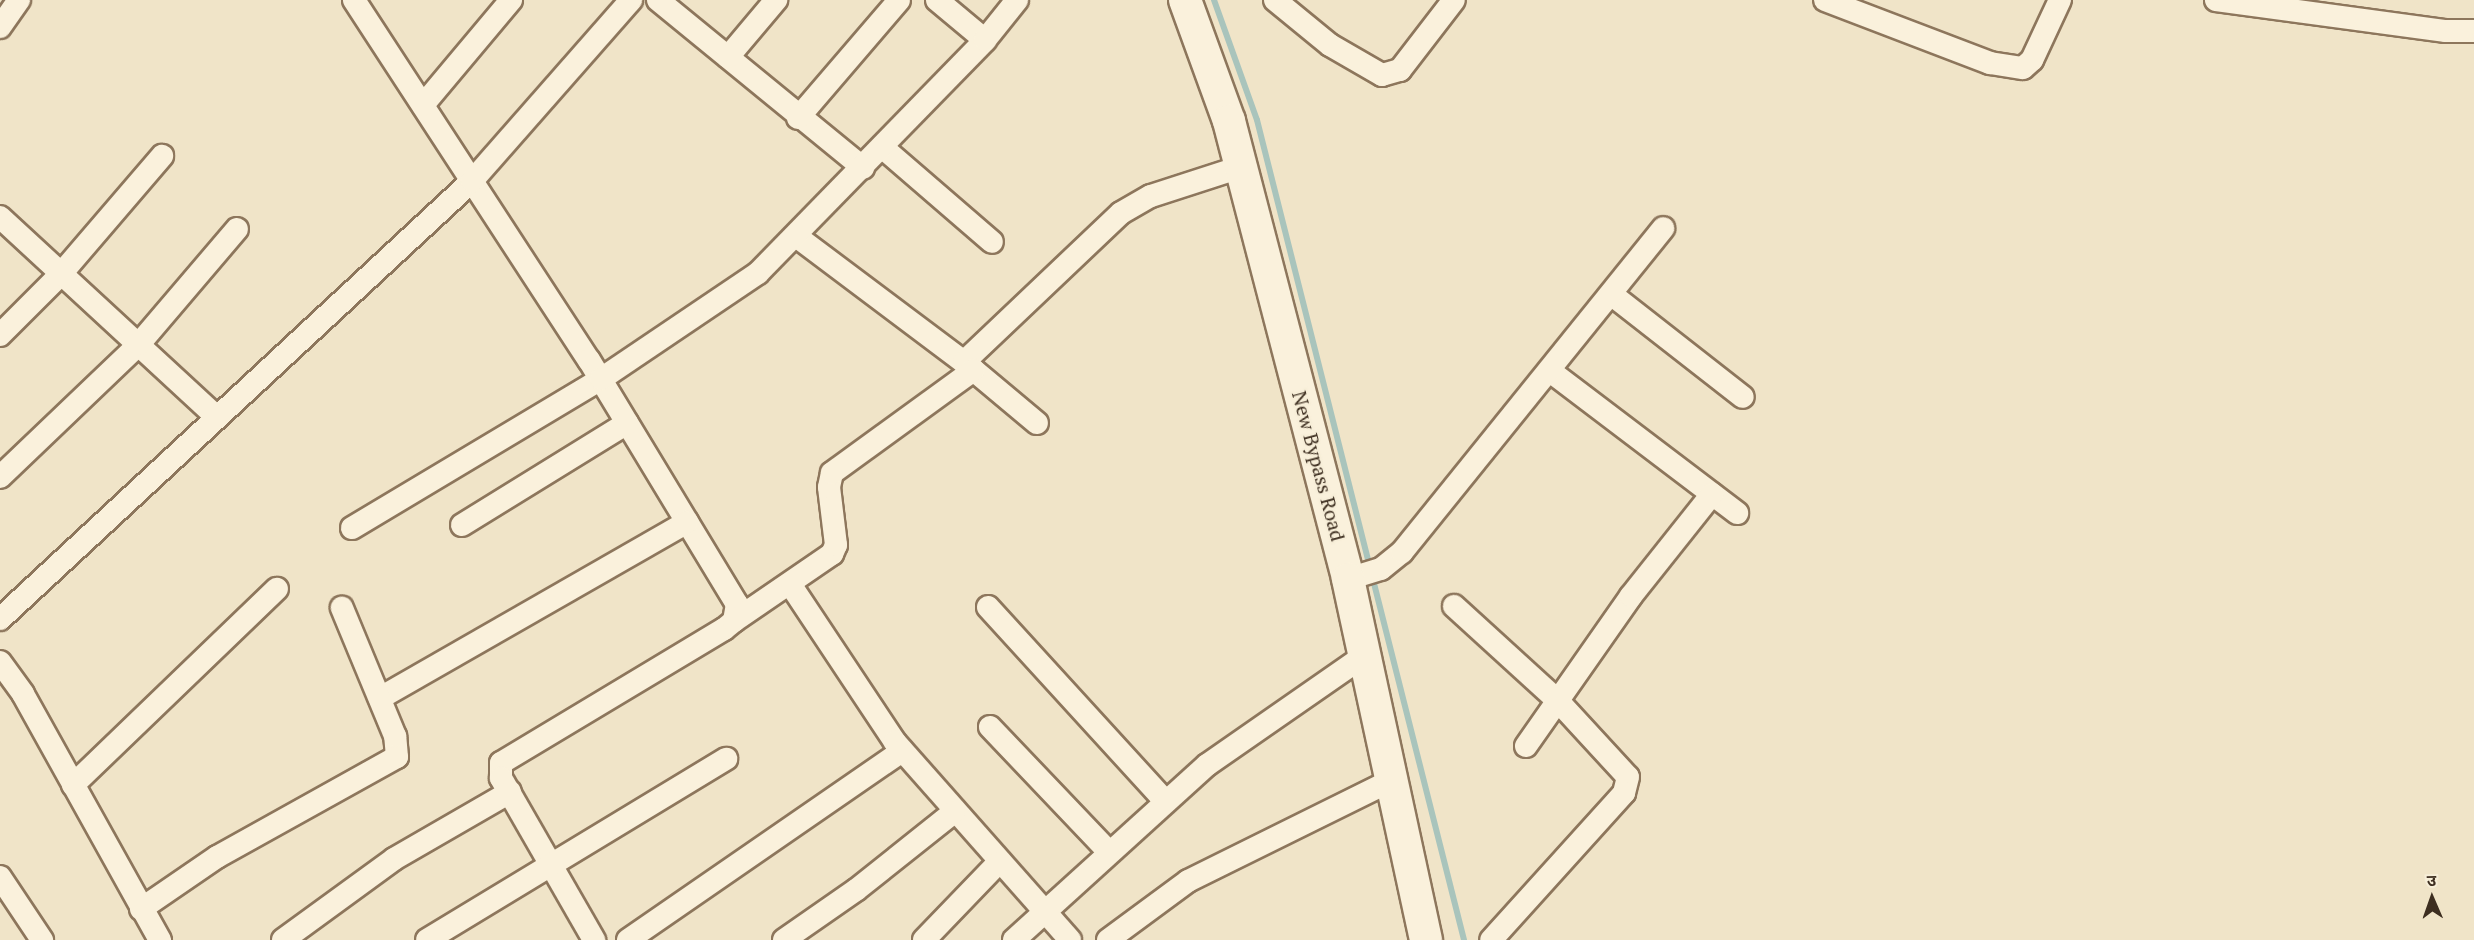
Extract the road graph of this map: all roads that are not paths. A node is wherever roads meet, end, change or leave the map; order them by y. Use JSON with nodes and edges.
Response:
{"nodes":[{"id":1,"x":19,"y":0,"type":"edge"},
{"id":2,"x":511,"y":0,"type":"edge"},
{"id":3,"x":631,"y":0,"type":"edge"},
{"id":4,"x":658,"y":0,"type":"edge"},
{"id":5,"x":776,"y":0,"type":"edge"},
{"id":6,"x":899,"y":0,"type":"edge"},
{"id":7,"x":937,"y":0,"type":"edge"},
{"id":8,"x":1017,"y":0,"type":"edge"},
{"id":9,"x":1185,"y":0,"type":"edge"},
{"id":10,"x":1275,"y":0,"type":"edge"},
{"id":11,"x":1454,"y":0,"type":"edge"},
{"id":12,"x":1825,"y":0,"type":"edge"},
{"id":13,"x":2060,"y":0,"type":"edge"},
{"id":14,"x":2216,"y":0,"type":"edge"},
{"id":15,"x":366,"y":5,"type":"edge"},
{"id":16,"x":0,"y":27,"type":"edge"},
{"id":17,"x":2474,"y":31,"type":"edge"},
{"id":18,"x":985,"y":40,"type":"junction"},
{"id":19,"x":728,"y":57,"type":"junction"},
{"id":20,"x":423,"y":105,"type":"junction"},
{"id":21,"x":798,"y":118,"type":"junction"},
{"id":22,"x":882,"y":147,"type":"junction"},
{"id":23,"x":162,"y":156,"type":"dead end"},
{"id":24,"x":1241,"y":167,"type":"junction"},
{"id":25,"x":863,"y":168,"type":"junction"},
{"id":26,"x":472,"y":181,"type":"junction"},
{"id":27,"x":0,"y":217,"type":"edge"},
{"id":28,"x":1663,"y":228,"type":"dead end"},
{"id":29,"x":237,"y":229,"type":"dead end"},
{"id":30,"x":796,"y":237,"type":"junction"},
{"id":31,"x":992,"y":242,"type":"dead end"},
{"id":32,"x":60,"y":274,"type":"junction"},
{"id":33,"x":1611,"y":294,"type":"junction"},
{"id":34,"x":0,"y":335,"type":"edge"},
{"id":35,"x":140,"y":344,"type":"junction"},
{"id":36,"x":969,"y":366,"type":"junction"},
{"id":37,"x":1550,"y":371,"type":"junction"},
{"id":38,"x":601,"y":379,"type":"junction"},
{"id":39,"x":1743,"y":397,"type":"dead end"},
{"id":40,"x":217,"y":417,"type":"junction"},
{"id":41,"x":627,"y":423,"type":"junction"},
{"id":42,"x":1037,"y":423,"type":"dead end"},
{"id":43,"x":0,"y":477,"type":"edge"},
{"id":44,"x":1712,"y":494,"type":"junction"},
{"id":45,"x":1737,"y":513,"type":"dead end"},
{"id":46,"x":687,"y":522,"type":"junction"},
{"id":47,"x":462,"y":525,"type":"dead end"},
{"id":48,"x":352,"y":528,"type":"dead end"},
{"id":49,"x":1364,"y":574,"type":"junction"},
{"id":50,"x":790,"y":584,"type":"junction"},
{"id":51,"x":277,"y":589,"type":"dead end"},
{"id":52,"x":1454,"y":606,"type":"dead end"},
{"id":53,"x":988,"y":607,"type":"dead end"},
{"id":54,"x":342,"y":608,"type":"dead end"},
{"id":55,"x":0,"y":619,"type":"edge"},
{"id":56,"x":734,"y":621,"type":"junction"},
{"id":57,"x":1365,"y":655,"type":"junction"},
{"id":58,"x":4,"y":672,"type":"edge"},
{"id":59,"x":380,"y":698,"type":"junction"},
{"id":60,"x":1558,"y":701,"type":"junction"},
{"id":61,"x":990,"y":727,"type":"dead end"},
{"id":62,"x":1526,"y":747,"type":"dead end"},
{"id":63,"x":902,"y":750,"type":"junction"},
{"id":64,"x":726,"y":759,"type":"dead end"},
{"id":65,"x":1392,"y":780,"type":"junction"},
{"id":66,"x":73,"y":785,"type":"junction"},
{"id":67,"x":510,"y":792,"type":"junction"},
{"id":68,"x":1164,"y":800,"type":"junction"},
{"id":69,"x":954,"y":812,"type":"junction"},
{"id":70,"x":1108,"y":851,"type":"junction"},
{"id":71,"x":550,"y":863,"type":"junction"},
{"id":72,"x":998,"y":863,"type":"junction"},
{"id":73,"x":0,"y":877,"type":"edge"},
{"id":74,"x":141,"y":909,"type":"junction"},
{"id":75,"x":1042,"y":913,"type":"junction"},
{"id":76,"x":42,"y":940,"type":"edge"},
{"id":77,"x":160,"y":940,"type":"edge"},
{"id":78,"x":283,"y":940,"type":"edge"},
{"id":79,"x":427,"y":940,"type":"edge"},
{"id":80,"x":594,"y":940,"type":"edge"},
{"id":81,"x":628,"y":940,"type":"edge"},
{"id":82,"x":784,"y":940,"type":"edge"},
{"id":83,"x":924,"y":940,"type":"edge"},
{"id":84,"x":1014,"y":940,"type":"edge"},
{"id":85,"x":1070,"y":940,"type":"edge"},
{"id":86,"x":1108,"y":940,"type":"edge"},
{"id":87,"x":1426,"y":940,"type":"edge"},
{"id":88,"x":1491,"y":940,"type":"edge"}],
"edges":[{"from":1,"to":16,"type":"street"},
{"from":2,"to":20,"type":"street"},
{"from":3,"to":26,"type":"street"},
{"from":4,"to":19,"type":"street"},
{"from":5,"to":19,"type":"street"},
{"from":6,"to":21,"type":"street"},
{"from":7,"to":18,"type":"street"},
{"from":8,"to":18,"type":"street"},
{"from":9,"to":24,"type":"main road","name":"New Bypass Road"},
{"from":10,"to":11,"type":"street"},
{"from":12,"to":13,"type":"street"},
{"from":14,"to":17,"type":"street"},
{"from":15,"to":20,"type":"street"},
{"from":18,"to":22,"type":"street"},
{"from":19,"to":21,"type":"street"},
{"from":20,"to":26,"type":"street"},
{"from":21,"to":25,"type":"street"},
{"from":22,"to":25,"type":"street"},
{"from":22,"to":31,"type":"street"},
{"from":23,"to":32,"type":"street"},
{"from":24,"to":36,"type":"street"},
{"from":24,"to":49,"type":"main road","name":"New Bypass Road"},
{"from":25,"to":30,"type":"street"},
{"from":26,"to":38,"type":"street"},
{"from":26,"to":40,"type":"street"},
{"from":27,"to":32,"type":"street"},
{"from":28,"to":33,"type":"street"},
{"from":29,"to":35,"type":"street"},
{"from":30,"to":36,"type":"street"},
{"from":30,"to":38,"type":"street"},
{"from":32,"to":34,"type":"street"},
{"from":32,"to":35,"type":"street"},
{"from":33,"to":37,"type":"street"},
{"from":33,"to":39,"type":"street"},
{"from":35,"to":40,"type":"street"},
{"from":35,"to":43,"type":"street"},
{"from":36,"to":42,"type":"street"},
{"from":36,"to":50,"type":"street"},
{"from":37,"to":44,"type":"street"},
{"from":37,"to":49,"type":"street"},
{"from":38,"to":41,"type":"street"},
{"from":38,"to":48,"type":"street"},
{"from":40,"to":55,"type":"street"},
{"from":41,"to":46,"type":"street"},
{"from":41,"to":47,"type":"street"},
{"from":44,"to":45,"type":"street"},
{"from":44,"to":60,"type":"street"},
{"from":46,"to":56,"type":"street"},
{"from":46,"to":59,"type":"street"},
{"from":49,"to":57,"type":"main road","name":"New Bypass Road"},
{"from":50,"to":56,"type":"street"},
{"from":50,"to":63,"type":"street"},
{"from":51,"to":66,"type":"street"},
{"from":52,"to":60,"type":"street"},
{"from":53,"to":68,"type":"street"},
{"from":54,"to":59,"type":"street"},
{"from":56,"to":67,"type":"street"},
{"from":57,"to":65,"type":"main road","name":"New Bypass Road"},
{"from":57,"to":68,"type":"street"},
{"from":58,"to":66,"type":"street"},
{"from":59,"to":74,"type":"street"},
{"from":60,"to":62,"type":"street"},
{"from":60,"to":88,"type":"street"},
{"from":61,"to":70,"type":"street"},
{"from":63,"to":69,"type":"street"},
{"from":63,"to":81,"type":"street"},
{"from":64,"to":71,"type":"street"},
{"from":65,"to":86,"type":"street"},
{"from":65,"to":87,"type":"main road","name":"New Bypass Road"},
{"from":66,"to":74,"type":"street"},
{"from":67,"to":71,"type":"street"},
{"from":67,"to":78,"type":"street"},
{"from":68,"to":70,"type":"street"},
{"from":69,"to":72,"type":"street"},
{"from":69,"to":82,"type":"street"},
{"from":70,"to":75,"type":"street"},
{"from":71,"to":79,"type":"street"},
{"from":71,"to":80,"type":"street"},
{"from":72,"to":75,"type":"street"},
{"from":72,"to":83,"type":"street"},
{"from":73,"to":76,"type":"street"},
{"from":74,"to":77,"type":"street"},
{"from":75,"to":84,"type":"street"},
{"from":75,"to":85,"type":"street"}]}
